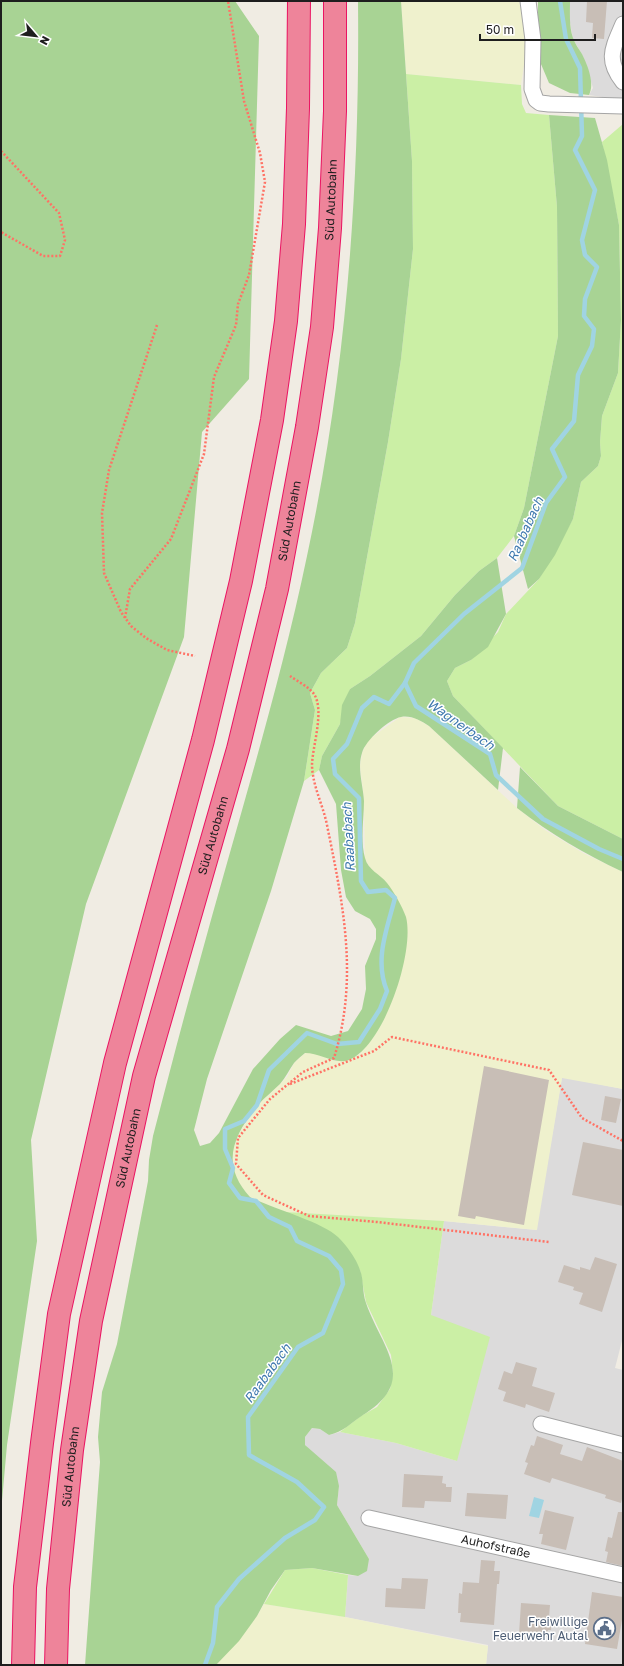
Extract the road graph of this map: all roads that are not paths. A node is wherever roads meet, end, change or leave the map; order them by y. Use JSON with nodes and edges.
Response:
{"nodes":[{"id":1,"x":299,"y":1,"type":"edge"},
{"id":2,"x":335,"y":1,"type":"edge"},
{"id":3,"x":528,"y":1,"type":"edge"},
{"id":4,"x":623,"y":24,"type":"edge"},
{"id":5,"x":623,"y":82,"type":"edge"},
{"id":6,"x":623,"y":106,"type":"edge"},
{"id":7,"x":541,"y":1424,"type":"dead end"},
{"id":8,"x":623,"y":1444,"type":"edge"},
{"id":9,"x":369,"y":1518,"type":"dead end"},
{"id":10,"x":623,"y":1575,"type":"edge"},
{"id":11,"x":23,"y":1665,"type":"edge"},
{"id":12,"x":56,"y":1665,"type":"edge"}],
"edges":[{"from":1,"to":11,"type":"highway"},
{"from":2,"to":12,"type":"highway","name":"Süd Autobahn"},
{"from":3,"to":6,"type":"street"},
{"from":4,"to":5,"type":"street"},
{"from":7,"to":8,"type":"street"},
{"from":9,"to":10,"type":"street","name":"Auhofstraße"}]}
